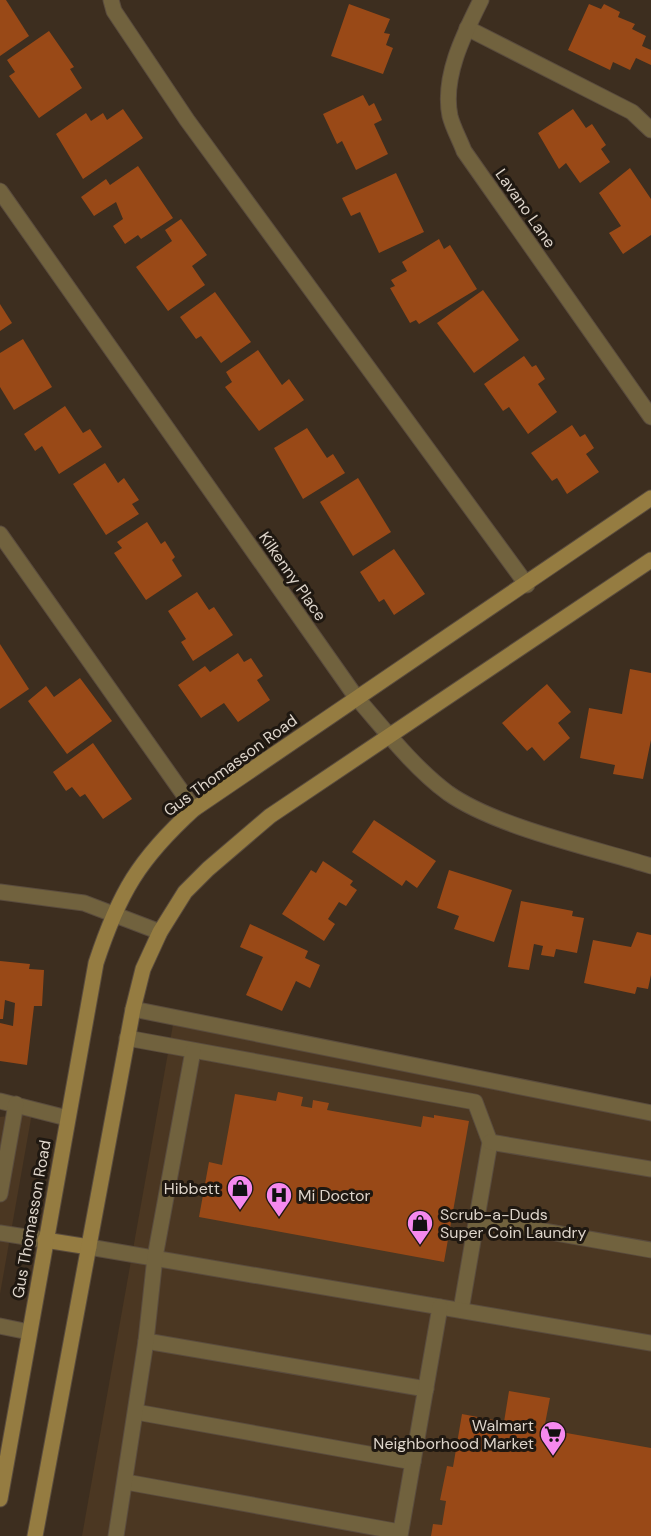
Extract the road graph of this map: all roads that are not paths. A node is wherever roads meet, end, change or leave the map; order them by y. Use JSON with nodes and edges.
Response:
{"nodes":[{"id":1,"x":111,"y":0,"type":"edge"},
{"id":2,"x":481,"y":0,"type":"edge"},
{"id":3,"x":467,"y":28,"type":"junction"},
{"id":4,"x":651,"y":130,"type":"edge"},
{"id":5,"x":0,"y":191,"type":"edge"},
{"id":6,"x":651,"y":417,"type":"edge"},
{"id":7,"x":651,"y":498,"type":"edge"},
{"id":8,"x":0,"y":534,"type":"edge"},
{"id":9,"x":651,"y":560,"type":"edge"},
{"id":10,"x":527,"y":585,"type":"junction"},
{"id":11,"x":356,"y":697,"type":"junction"},
{"id":12,"x":390,"y":736,"type":"junction"},
{"id":13,"x":194,"y":809,"type":"junction"},
{"id":14,"x":651,"y":866,"type":"edge"},
{"id":15,"x":0,"y":892,"type":"edge"},
{"id":16,"x":113,"y":912,"type":"junction"},
{"id":17,"x":160,"y":932,"type":"junction"},
{"id":18,"x":133,"y":1010,"type":"junction"},
{"id":19,"x":127,"y":1038,"type":"junction"},
{"id":20,"x":192,"y":1051,"type":"junction"},
{"id":21,"x":0,"y":1101,"type":"edge"},
{"id":22,"x":16,"y":1104,"type":"junction"},
{"id":23,"x":651,"y":1113,"type":"edge"},
{"id":24,"x":67,"y":1118,"type":"junction"},
{"id":25,"x":490,"y":1142,"type":"junction"},
{"id":26,"x":651,"y":1169,"type":"edge"},
{"id":27,"x":0,"y":1194,"type":"edge"},
{"id":28,"x":476,"y":1219,"type":"junction"},
{"id":29,"x":0,"y":1233,"type":"edge"},
{"id":30,"x":45,"y":1240,"type":"junction"},
{"id":31,"x":89,"y":1247,"type":"junction"},
{"id":32,"x":651,"y":1250,"type":"edge"},
{"id":33,"x":155,"y":1257,"type":"junction"},
{"id":34,"x":440,"y":1307,"type":"junction"},
{"id":35,"x":461,"y":1310,"type":"junction"},
{"id":36,"x":0,"y":1326,"type":"edge"},
{"id":37,"x":29,"y":1332,"type":"junction"},
{"id":38,"x":146,"y":1341,"type":"junction"},
{"id":39,"x":651,"y":1343,"type":"edge"},
{"id":40,"x":426,"y":1389,"type":"junction"},
{"id":41,"x":136,"y":1412,"type":"junction"},
{"id":42,"x":413,"y":1462,"type":"junction"},
{"id":43,"x":126,"y":1482,"type":"junction"},
{"id":44,"x":0,"y":1499,"type":"edge"},
{"id":45,"x":400,"y":1534,"type":"edge"},
{"id":46,"x":35,"y":1536,"type":"edge"},
{"id":47,"x":116,"y":1536,"type":"edge"}],
"edges":[{"from":1,"to":10,"type":"street"},
{"from":2,"to":3,"type":"street","name":"Lavano Lane"},
{"from":3,"to":4,"type":"street"},
{"from":3,"to":6,"type":"street","name":"Lavano Lane"},
{"from":5,"to":11,"type":"street","name":"Kilkenny Place"},
{"from":7,"to":10,"type":"main road","name":"Gus Thomasson Road"},
{"from":8,"to":13,"type":"street"},
{"from":9,"to":12,"type":"main road"},
{"from":10,"to":11,"type":"main road","name":"Gus Thomasson Road"},
{"from":11,"to":12,"type":"street","name":"Kilkenny Place"},
{"from":11,"to":13,"type":"main road","name":"Gus Thomasson Road"},
{"from":12,"to":14,"type":"street","name":"Kilkenny Place"},
{"from":12,"to":17,"type":"main road"},
{"from":13,"to":16,"type":"main road","name":"Gus Thomasson Road"},
{"from":15,"to":16,"type":"street"},
{"from":16,"to":17,"type":"street"},
{"from":16,"to":24,"type":"main road","name":"Gus Thomasson Road"},
{"from":17,"to":18,"type":"main road"},
{"from":18,"to":19,"type":"main road"},
{"from":18,"to":23,"type":"street"},
{"from":19,"to":20,"type":"street"},
{"from":19,"to":31,"type":"main road"},
{"from":20,"to":25,"type":"street"},
{"from":20,"to":33,"type":"street"},
{"from":21,"to":22,"type":"street"},
{"from":22,"to":24,"type":"street"},
{"from":22,"to":27,"type":"street"},
{"from":24,"to":30,"type":"main road","name":"Gus Thomasson Road"},
{"from":25,"to":26,"type":"street"},
{"from":25,"to":28,"type":"street"},
{"from":28,"to":32,"type":"street"},
{"from":28,"to":35,"type":"street"},
{"from":29,"to":30,"type":"street"},
{"from":30,"to":31,"type":"main road"},
{"from":30,"to":37,"type":"main road","name":"Gus Thomasson Road"},
{"from":31,"to":33,"type":"street"},
{"from":31,"to":46,"type":"main road"},
{"from":33,"to":34,"type":"street"},
{"from":33,"to":38,"type":"street"},
{"from":34,"to":35,"type":"street"},
{"from":34,"to":40,"type":"street"},
{"from":35,"to":39,"type":"street"},
{"from":36,"to":37,"type":"street"},
{"from":37,"to":44,"type":"main road","name":"Gus Thomasson Road"},
{"from":38,"to":40,"type":"street"},
{"from":38,"to":41,"type":"street"},
{"from":40,"to":42,"type":"street"},
{"from":41,"to":42,"type":"street"},
{"from":41,"to":43,"type":"street"},
{"from":42,"to":45,"type":"street"},
{"from":43,"to":45,"type":"street"},
{"from":43,"to":47,"type":"street"}]}
